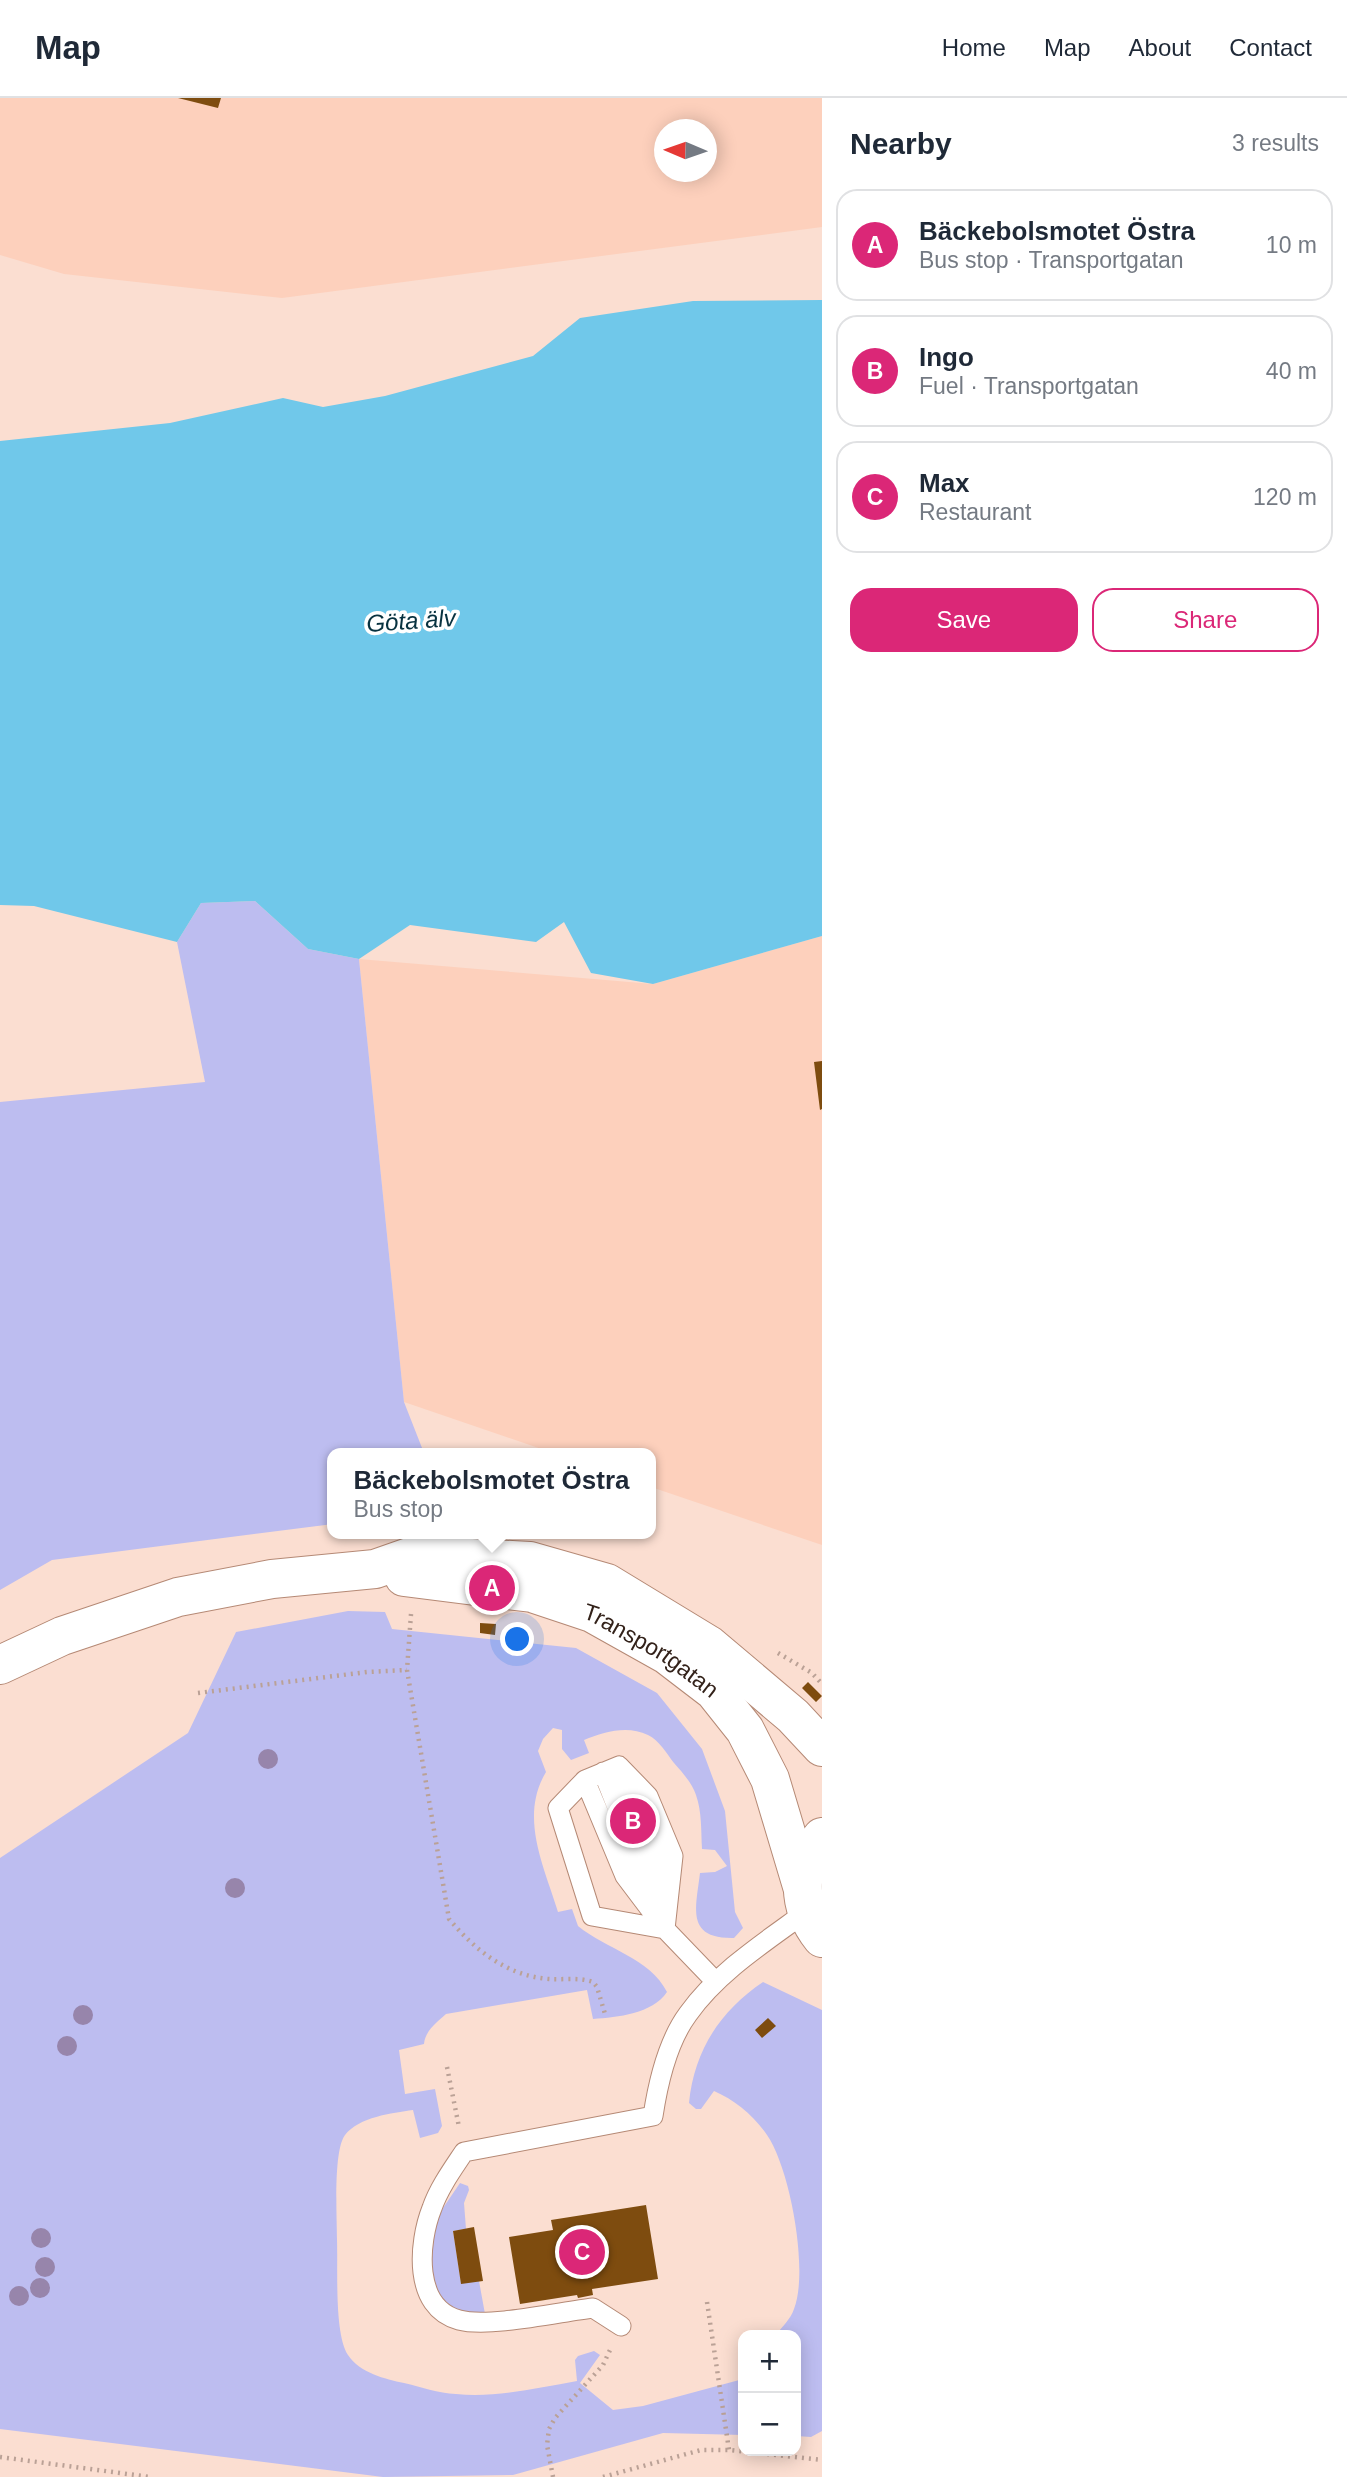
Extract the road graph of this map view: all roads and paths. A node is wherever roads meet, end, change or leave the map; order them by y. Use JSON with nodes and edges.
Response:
{"nodes":[{"id":1,"x":375,"y":1569,"type":"junction"},
{"id":2,"x":412,"y":1610,"type":"dead end"},
{"id":3,"x":0,"y":1665,"type":"edge"},
{"id":4,"x":407,"y":1670,"type":"junction"},
{"id":5,"x":198,"y":1693,"type":"dead end"},
{"id":6,"x":822,"y":1747,"type":"edge"},
{"id":7,"x":611,"y":1769,"type":"junction"},
{"id":8,"x":585,"y":1780,"type":"junction"},
{"id":9,"x":822,"y":1837,"type":"edge"},
{"id":10,"x":810,"y":1912,"type":"edge"},
{"id":11,"x":665,"y":1929,"type":"junction"},
{"id":12,"x":716,"y":1982,"type":"junction"},
{"id":13,"x":605,"y":2014,"type":"dead end"},
{"id":14,"x":447,"y":2067,"type":"dead end"},
{"id":15,"x":464,"y":2152,"type":"junction"},
{"id":16,"x":707,"y":2302,"type":"dead end"},
{"id":17,"x":621,"y":2326,"type":"joint"},
{"id":18,"x":729,"y":2450,"type":"junction"},
{"id":19,"x":0,"y":2457,"type":"edge"},
{"id":20,"x":822,"y":2460,"type":"edge"},
{"id":21,"x":150,"y":2477,"type":"edge"},
{"id":22,"x":553,"y":2477,"type":"edge"},
{"id":23,"x":603,"y":2477,"type":"edge"}],
"edges":[{"from":1,"to":3,"type":"street","name":"Transportgatan"},
{"from":1,"to":6,"type":"street","name":"Transportgatan"},
{"from":1,"to":10,"type":"street","name":"Transportgatan"},
{"from":2,"to":4,"type":"path"},
{"from":4,"to":5,"type":"path"},
{"from":4,"to":13,"type":"path"},
{"from":7,"to":8,"type":"lane"},
{"from":7,"to":11,"type":"lane"},
{"from":7,"to":11,"type":"lane"},
{"from":8,"to":11,"type":"lane"},
{"from":8,"to":11,"type":"lane"},
{"from":9,"to":10,"type":"street"},
{"from":10,"to":12,"type":"lane"},
{"from":11,"to":12,"type":"lane"},
{"from":12,"to":15,"type":"lane"},
{"from":14,"to":15,"type":"path"},
{"from":15,"to":17,"type":"lane"},
{"from":16,"to":18,"type":"path"},
{"from":17,"to":22,"type":"path"},
{"from":18,"to":20,"type":"path"},
{"from":18,"to":23,"type":"path"},
{"from":19,"to":21,"type":"path"}]}
